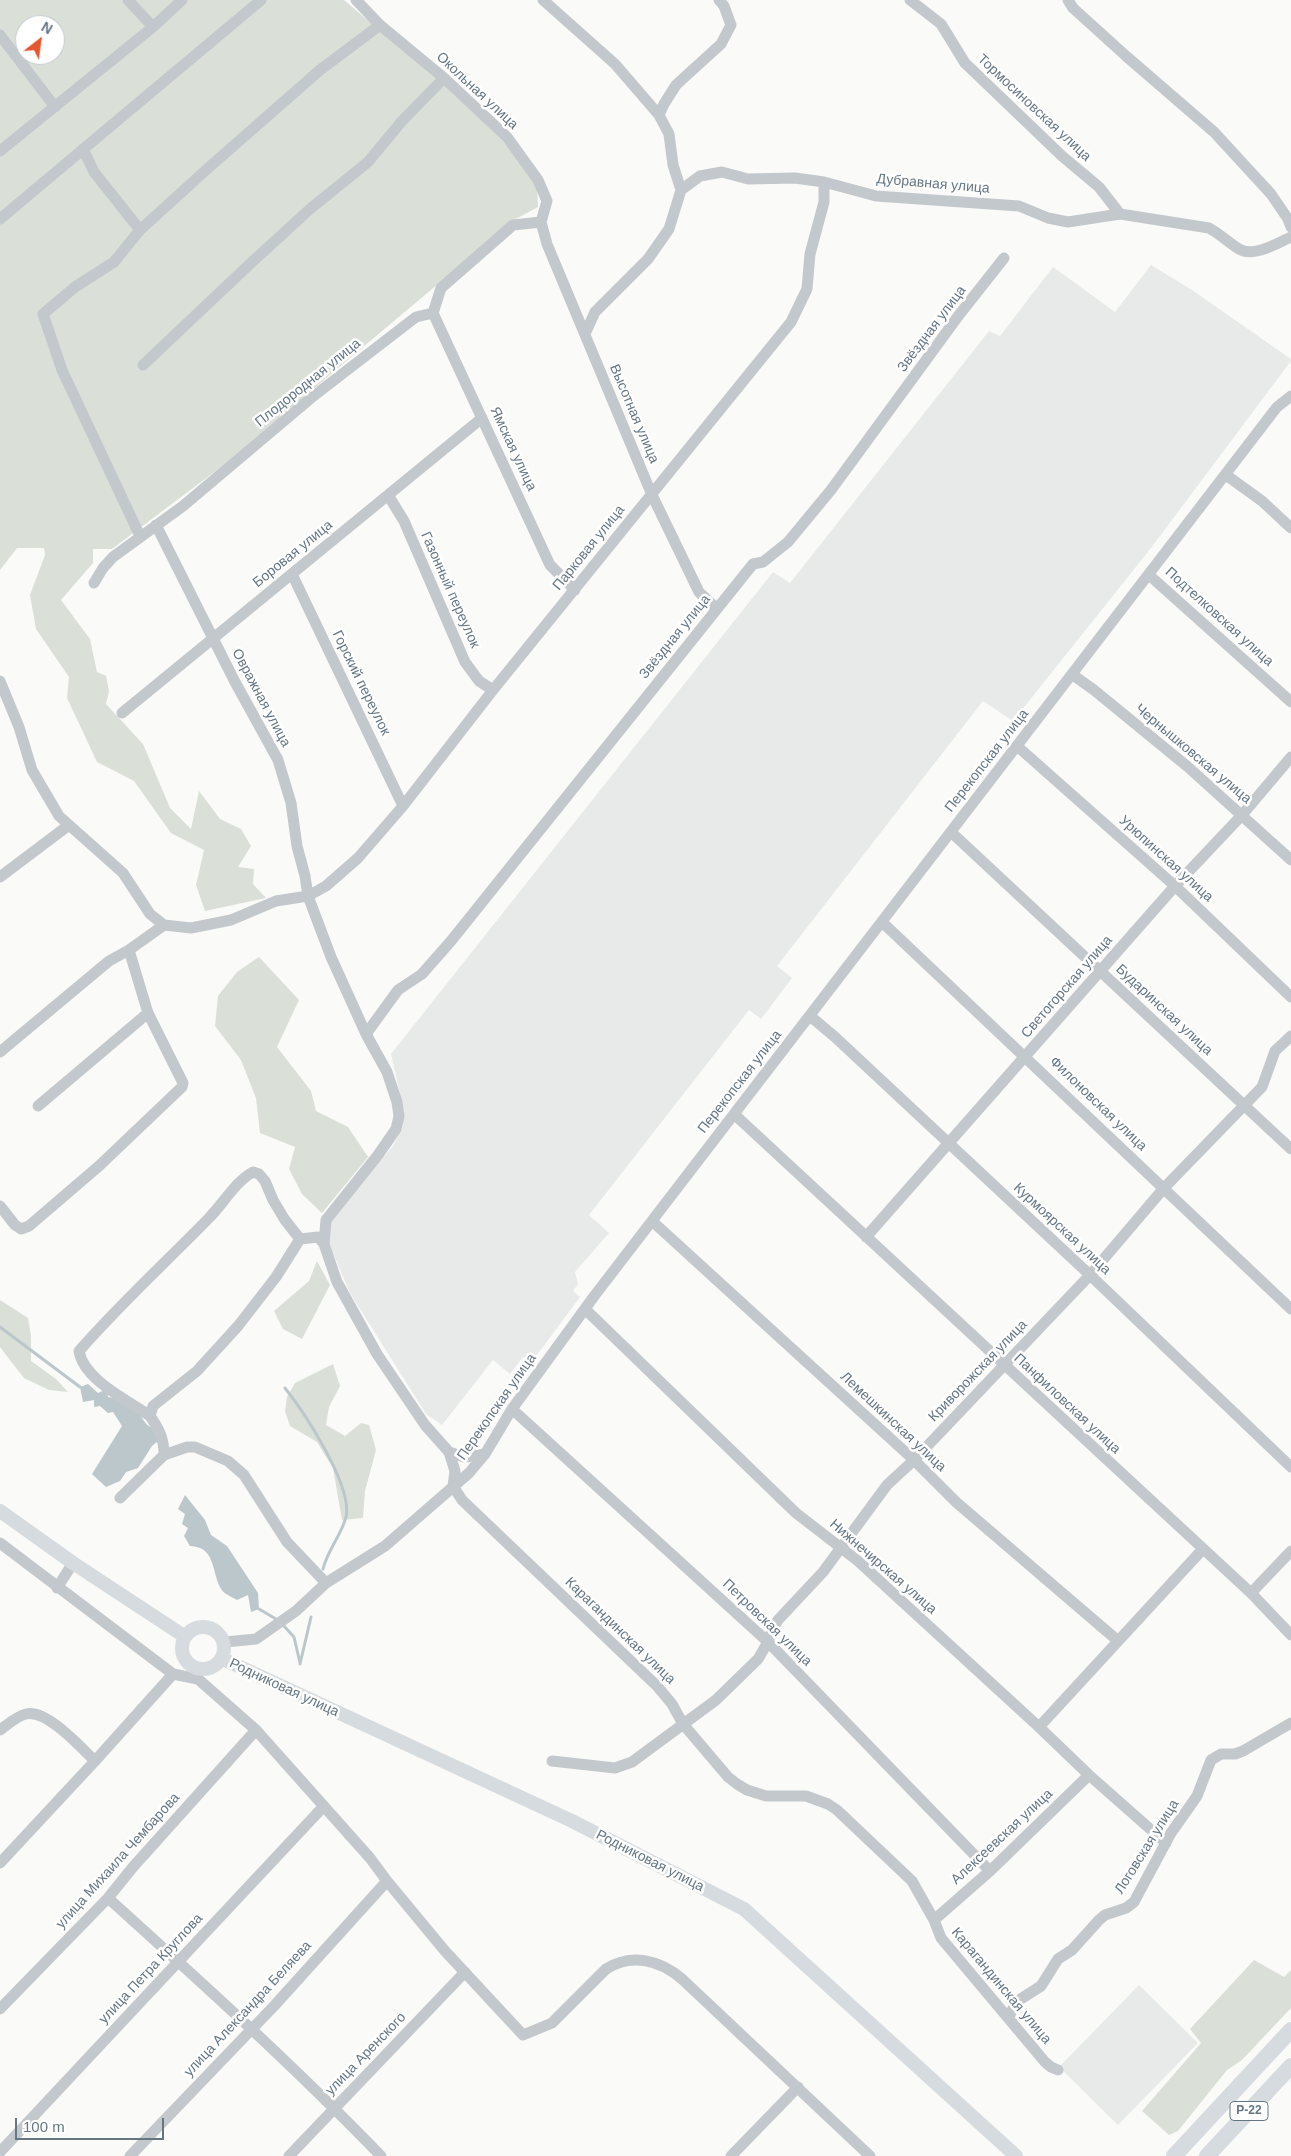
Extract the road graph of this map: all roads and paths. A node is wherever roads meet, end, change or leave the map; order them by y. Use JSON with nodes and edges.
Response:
{"nodes":[{"id":1,"x":128,"y":0,"type":"edge"},
{"id":2,"x":182,"y":0,"type":"edge"},
{"id":3,"x":261,"y":0,"type":"edge"},
{"id":4,"x":356,"y":0,"type":"edge"},
{"id":5,"x":543,"y":0,"type":"edge"},
{"id":6,"x":719,"y":0,"type":"edge"},
{"id":7,"x":910,"y":0,"type":"edge"},
{"id":8,"x":1068,"y":0,"type":"edge"},
{"id":9,"x":380,"y":25,"type":"junction"},
{"id":10,"x":152,"y":27,"type":"junction"},
{"id":11,"x":0,"y":35,"type":"edge"},
{"id":12,"x":444,"y":78,"type":"junction"},
{"id":13,"x":55,"y":107,"type":"junction"},
{"id":14,"x":659,"y":115,"type":"junction"},
{"id":15,"x":83,"y":149,"type":"junction"},
{"id":16,"x":0,"y":151,"type":"edge"},
{"id":17,"x":824,"y":182,"type":"junction"},
{"id":18,"x":681,"y":190,"type":"junction"},
{"id":19,"x":1120,"y":214,"type":"junction"},
{"id":20,"x":0,"y":219,"type":"edge"},
{"id":21,"x":540,"y":222,"type":"junction"},
{"id":22,"x":1291,"y":227,"type":"edge"},
{"id":23,"x":140,"y":230,"type":"junction"},
{"id":24,"x":1291,"y":237,"type":"edge"},
{"id":25,"x":1004,"y":258,"type":"dead end"},
{"id":26,"x":433,"y":313,"type":"junction"},
{"id":27,"x":585,"y":334,"type":"junction"},
{"id":28,"x":143,"y":365,"type":"dead end"},
{"id":29,"x":1291,"y":396,"type":"edge"},
{"id":30,"x":482,"y":418,"type":"junction"},
{"id":31,"x":1226,"y":475,"type":"junction"},
{"id":32,"x":388,"y":495,"type":"junction"},
{"id":33,"x":652,"y":495,"type":"junction"},
{"id":34,"x":156,"y":525,"type":"junction"},
{"id":35,"x":1291,"y":528,"type":"edge"},
{"id":36,"x":140,"y":536,"type":"junction"},
{"id":37,"x":292,"y":574,"type":"junction"},
{"id":38,"x":1149,"y":575,"type":"junction"},
{"id":39,"x":94,"y":583,"type":"dead end"},
{"id":40,"x":574,"y":590,"type":"junction"},
{"id":41,"x":717,"y":609,"type":"junction"},
{"id":42,"x":213,"y":638,"type":"junction"},
{"id":43,"x":1072,"y":675,"type":"junction"},
{"id":44,"x":0,"y":681,"type":"edge"},
{"id":45,"x":492,"y":690,"type":"junction"},
{"id":46,"x":1291,"y":702,"type":"edge"},
{"id":47,"x":122,"y":713,"type":"dead end"},
{"id":48,"x":1017,"y":746,"type":"junction"},
{"id":49,"x":1291,"y":756,"type":"edge"},
{"id":50,"x":403,"y":806,"type":"junction"},
{"id":51,"x":1242,"y":815,"type":"junction"},
{"id":52,"x":69,"y":825,"type":"junction"},
{"id":53,"x":951,"y":832,"type":"junction"},
{"id":54,"x":1291,"y":860,"type":"edge"},
{"id":55,"x":0,"y":876,"type":"edge"},
{"id":56,"x":1175,"y":886,"type":"junction"},
{"id":57,"x":308,"y":896,"type":"junction"},
{"id":58,"x":882,"y":922,"type":"junction"},
{"id":59,"x":164,"y":926,"type":"junction"},
{"id":60,"x":129,"y":950,"type":"junction"},
{"id":61,"x":1101,"y":971,"type":"junction"},
{"id":62,"x":1291,"y":998,"type":"edge"},
{"id":63,"x":148,"y":1013,"type":"junction"},
{"id":64,"x":810,"y":1016,"type":"junction"},
{"id":65,"x":366,"y":1034,"type":"junction"},
{"id":66,"x":1291,"y":1036,"type":"edge"},
{"id":67,"x":0,"y":1052,"type":"edge"},
{"id":68,"x":1026,"y":1057,"type":"junction"},
{"id":69,"x":1245,"y":1105,"type":"junction"},
{"id":70,"x":38,"y":1106,"type":"dead end"},
{"id":71,"x":734,"y":1114,"type":"junction"},
{"id":72,"x":948,"y":1142,"type":"junction"},
{"id":73,"x":1291,"y":1149,"type":"edge"},
{"id":74,"x":1164,"y":1188,"type":"junction"},
{"id":75,"x":0,"y":1206,"type":"edge"},
{"id":76,"x":652,"y":1221,"type":"junction"},
{"id":77,"x":866,"y":1237,"type":"junction"},
{"id":78,"x":300,"y":1239,"type":"junction"},
{"id":79,"x":324,"y":1244,"type":"junction"},
{"id":80,"x":1090,"y":1275,"type":"junction"},
{"id":81,"x":585,"y":1309,"type":"junction"},
{"id":82,"x":1291,"y":1309,"type":"edge"},
{"id":83,"x":1004,"y":1366,"type":"junction"},
{"id":84,"x":512,"y":1409,"type":"junction"},
{"id":85,"x":150,"y":1416,"type":"junction"},
{"id":86,"x":449,"y":1452,"type":"junction"},
{"id":87,"x":164,"y":1454,"type":"junction"},
{"id":88,"x":484,"y":1454,"type":"junction"},
{"id":89,"x":914,"y":1460,"type":"junction"},
{"id":90,"x":1291,"y":1467,"type":"edge"},
{"id":91,"x":453,"y":1486,"type":"junction"},
{"id":92,"x":120,"y":1498,"type":"dead end"},
{"id":93,"x":0,"y":1512,"type":"edge"},
{"id":94,"x":0,"y":1542,"type":"edge"},
{"id":95,"x":840,"y":1547,"type":"junction"},
{"id":96,"x":1202,"y":1550,"type":"junction"},
{"id":97,"x":1291,"y":1551,"type":"edge"},
{"id":98,"x":73,"y":1563,"type":"junction"},
{"id":99,"x":326,"y":1583,"type":"junction"},
{"id":100,"x":57,"y":1588,"type":"junction"},
{"id":101,"x":1250,"y":1593,"type":"junction"},
{"id":102,"x":1291,"y":1635,"type":"edge"},
{"id":103,"x":184,"y":1636,"type":"junction"},
{"id":104,"x":1117,"y":1640,"type":"junction"},
{"id":105,"x":225,"y":1642,"type":"junction"},
{"id":106,"x":768,"y":1642,"type":"junction"},
{"id":107,"x":222,"y":1659,"type":"junction"},
{"id":108,"x":190,"y":1672,"type":"junction"},
{"id":109,"x":172,"y":1674,"type":"junction"},
{"id":110,"x":1291,"y":1723,"type":"edge"},
{"id":111,"x":683,"y":1724,"type":"junction"},
{"id":112,"x":1040,"y":1727,"type":"junction"},
{"id":113,"x":0,"y":1730,"type":"edge"},
{"id":114,"x":256,"y":1730,"type":"junction"},
{"id":115,"x":95,"y":1761,"type":"junction"},
{"id":116,"x":552,"y":1761,"type":"dead end"},
{"id":117,"x":1089,"y":1775,"type":"junction"},
{"id":118,"x":324,"y":1806,"type":"junction"},
{"id":119,"x":1166,"y":1843,"type":"junction"},
{"id":120,"x":0,"y":1863,"type":"edge"},
{"id":121,"x":990,"y":1871,"type":"junction"},
{"id":122,"x":387,"y":1881,"type":"junction"},
{"id":123,"x":108,"y":1898,"type":"junction"},
{"id":124,"x":934,"y":1920,"type":"junction"},
{"id":125,"x":179,"y":1962,"type":"junction"},
{"id":126,"x":465,"y":1972,"type":"junction"},
{"id":127,"x":0,"y":2008,"type":"edge"},
{"id":128,"x":1010,"y":2017,"type":"junction"},
{"id":129,"x":250,"y":2030,"type":"junction"},
{"id":130,"x":1291,"y":2030,"type":"edge"},
{"id":131,"x":1291,"y":2066,"type":"edge"},
{"id":132,"x":1058,"y":2070,"type":"dead end"},
{"id":133,"x":798,"y":2087,"type":"junction"},
{"id":134,"x":334,"y":2108,"type":"junction"},
{"id":135,"x":0,"y":2152,"type":"edge"},
{"id":136,"x":130,"y":2156,"type":"edge"},
{"id":137,"x":289,"y":2156,"type":"edge"},
{"id":138,"x":380,"y":2156,"type":"edge"},
{"id":139,"x":731,"y":2156,"type":"edge"},
{"id":140,"x":870,"y":2156,"type":"edge"},
{"id":141,"x":1016,"y":2156,"type":"edge"},
{"id":142,"x":1174,"y":2156,"type":"edge"},
{"id":143,"x":1207,"y":2156,"type":"edge"}],
"edges":[{"from":1,"to":10,"type":"street"},
{"from":2,"to":10,"type":"street"},
{"from":3,"to":15,"type":"street"},
{"from":4,"to":9,"type":"street","name":"Окольная улица"},
{"from":5,"to":14,"type":"street"},
{"from":6,"to":14,"type":"street"},
{"from":7,"to":19,"type":"street","name":"Тормосиновская улица"},
{"from":8,"to":22,"type":"street"},
{"from":9,"to":12,"type":"street","name":"Окольная улица"},
{"from":9,"to":23,"type":"street"},
{"from":10,"to":13,"type":"street"},
{"from":11,"to":13,"type":"street"},
{"from":12,"to":21,"type":"street","name":"Окольная улица"},
{"from":12,"to":28,"type":"street"},
{"from":13,"to":16,"type":"street"},
{"from":14,"to":18,"type":"street"},
{"from":15,"to":20,"type":"street"},
{"from":15,"to":23,"type":"street"},
{"from":17,"to":18,"type":"street","name":"Дубравная улица"},
{"from":17,"to":19,"type":"street","name":"Дубравная улица"},
{"from":17,"to":33,"type":"street","name":"Парковая улица"},
{"from":18,"to":27,"type":"street"},
{"from":19,"to":24,"type":"street","name":"Дубравная улица"},
{"from":21,"to":26,"type":"street"},
{"from":21,"to":27,"type":"street","name":"Высотная улица"},
{"from":23,"to":36,"type":"street"},
{"from":25,"to":41,"type":"street","name":"Звёздная улица"},
{"from":26,"to":30,"type":"street","name":"Ямская улица"},
{"from":26,"to":34,"type":"street","name":"Плодородная улица"},
{"from":27,"to":33,"type":"street","name":"Высотная улица"},
{"from":29,"to":31,"type":"street"},
{"from":30,"to":32,"type":"street","name":"Боровая улица"},
{"from":30,"to":40,"type":"street","name":"Ямская улица"},
{"from":31,"to":35,"type":"street"},
{"from":31,"to":38,"type":"street","name":"Перекопская улица"},
{"from":32,"to":37,"type":"street","name":"Боровая улица"},
{"from":32,"to":45,"type":"street","name":"Газонный переулок"},
{"from":33,"to":40,"type":"street","name":"Парковая улица"},
{"from":33,"to":41,"type":"street","name":"Высотная улица"},
{"from":34,"to":36,"type":"street","name":"Плодородная улица"},
{"from":34,"to":42,"type":"street","name":"Овражная улица"},
{"from":36,"to":39,"type":"street","name":"Плодородная улица"},
{"from":37,"to":42,"type":"street","name":"Боровая улица"},
{"from":37,"to":50,"type":"street","name":"Горский переулок"},
{"from":38,"to":43,"type":"street","name":"Перекопская улица"},
{"from":38,"to":46,"type":"street","name":"Подтелковская улица"},
{"from":40,"to":45,"type":"street","name":"Парковая улица"},
{"from":41,"to":65,"type":"street","name":"Звёздная улица"},
{"from":42,"to":47,"type":"street","name":"Боровая улица"},
{"from":42,"to":57,"type":"street","name":"Овражная улица"},
{"from":43,"to":48,"type":"street","name":"Перекопская улица"},
{"from":43,"to":51,"type":"street","name":"Чернышковская улица"},
{"from":44,"to":52,"type":"street"},
{"from":45,"to":50,"type":"street","name":"Парковая улица"},
{"from":48,"to":53,"type":"street","name":"Перекопская улица"},
{"from":48,"to":56,"type":"street","name":"Урюпинская улица"},
{"from":49,"to":51,"type":"street","name":"Светогорская улица"},
{"from":50,"to":57,"type":"street","name":"Парковая улица"},
{"from":51,"to":54,"type":"street","name":"Чернышковская улица"},
{"from":51,"to":56,"type":"street","name":"Светогорская улица"},
{"from":52,"to":55,"type":"street"},
{"from":52,"to":59,"type":"street"},
{"from":53,"to":58,"type":"street","name":"Перекопская улица"},
{"from":53,"to":61,"type":"street","name":"Бударинская улица"},
{"from":56,"to":61,"type":"street","name":"Светогорская улица"},
{"from":56,"to":62,"type":"street","name":"Урюпинская улица"},
{"from":57,"to":59,"type":"street"},
{"from":57,"to":65,"type":"street","name":"Овражная улица"},
{"from":58,"to":64,"type":"street","name":"Перекопская улица"},
{"from":58,"to":68,"type":"street","name":"Филоновская улица"},
{"from":59,"to":60,"type":"street"},
{"from":60,"to":63,"type":"street"},
{"from":60,"to":67,"type":"street"},
{"from":61,"to":68,"type":"street","name":"Светогорская улица"},
{"from":61,"to":69,"type":"street","name":"Бударинская улица"},
{"from":63,"to":70,"type":"street"},
{"from":63,"to":75,"type":"street"},
{"from":64,"to":71,"type":"street","name":"Перекопская улица"},
{"from":64,"to":72,"type":"street","name":"Курмоярская улица"},
{"from":65,"to":79,"type":"street","name":"Овражная улица"},
{"from":66,"to":69,"type":"street","name":"Криворожская улица"},
{"from":68,"to":72,"type":"street","name":"Светогорская улица"},
{"from":68,"to":74,"type":"street","name":"Филоновская улица"},
{"from":69,"to":73,"type":"street","name":"Бударинская улица"},
{"from":69,"to":74,"type":"street","name":"Криворожская улица"},
{"from":71,"to":76,"type":"street","name":"Перекопская улица"},
{"from":71,"to":77,"type":"street","name":"Панфиловская улица"},
{"from":72,"to":77,"type":"street","name":"Светогорская улица"},
{"from":72,"to":80,"type":"street","name":"Курмоярская улица"},
{"from":74,"to":80,"type":"street","name":"Криворожская улица"},
{"from":74,"to":82,"type":"street","name":"Филоновская улица"},
{"from":76,"to":81,"type":"street","name":"Перекопская улица"},
{"from":76,"to":89,"type":"street","name":"Лемешкинская улица"},
{"from":77,"to":83,"type":"street","name":"Панфиловская улица"},
{"from":78,"to":79,"type":"street"},
{"from":78,"to":85,"type":"street"},
{"from":78,"to":85,"type":"street"},
{"from":79,"to":86,"type":"street"},
{"from":80,"to":83,"type":"street","name":"Криворожская улица"},
{"from":80,"to":90,"type":"street","name":"Курмоярская улица"},
{"from":81,"to":84,"type":"street","name":"Перекопская улица"},
{"from":81,"to":95,"type":"street","name":"Нижнечирская улица"},
{"from":83,"to":89,"type":"street","name":"Криворожская улица"},
{"from":83,"to":96,"type":"street","name":"Панфиловская улица"},
{"from":84,"to":88,"type":"street","name":"Перекопская улица"},
{"from":84,"to":106,"type":"street","name":"Петровская улица"},
{"from":85,"to":87,"type":"street"},
{"from":86,"to":88,"type":"street"},
{"from":86,"to":91,"type":"street"},
{"from":87,"to":92,"type":"street"},
{"from":87,"to":99,"type":"street"},
{"from":88,"to":91,"type":"street","name":"Перекопская улица"},
{"from":89,"to":95,"type":"street","name":"Криворожская улица"},
{"from":89,"to":104,"type":"street","name":"Лемешкинская улица"},
{"from":91,"to":99,"type":"street","name":"Перекопская улица"},
{"from":91,"to":111,"type":"street","name":"Карагандинская улица"},
{"from":93,"to":98,"type":"main road"},
{"from":94,"to":100,"type":"street","name":"Родниковая улица"},
{"from":95,"to":106,"type":"street","name":"Криворожская улица"},
{"from":95,"to":112,"type":"street","name":"Нижнечирская улица"},
{"from":96,"to":101,"type":"street","name":"Панфиловская улица"},
{"from":96,"to":104,"type":"street"},
{"from":97,"to":101,"type":"street"},
{"from":98,"to":100,"type":"street"},
{"from":98,"to":103,"type":"main road"},
{"from":99,"to":105,"type":"street","name":"Перекопская улица"},
{"from":100,"to":109,"type":"street","name":"Родниковая улица"},
{"from":101,"to":102,"type":"street","name":"Панфиловская улица"},
{"from":103,"to":105,"type":"main road","name":"Родниковая улица"},
{"from":103,"to":108,"type":"main road"},
{"from":104,"to":112,"type":"street"},
{"from":105,"to":107,"type":"main road","name":"Родниковая улица"},
{"from":106,"to":111,"type":"street","name":"Криворожская улица"},
{"from":106,"to":121,"type":"street","name":"Петровская улица"},
{"from":107,"to":108,"type":"main road","name":"Родниковая улица"},
{"from":107,"to":141,"type":"main road","name":"Родниковая улица"},
{"from":108,"to":109,"type":"street","name":"Родниковая улица"},
{"from":108,"to":114,"type":"street","name":"Родниковая улица"},
{"from":109,"to":115,"type":"street"},
{"from":110,"to":119,"type":"street","name":"Логовская улица"},
{"from":111,"to":116,"type":"street","name":"Криворожская улица"},
{"from":111,"to":124,"type":"street","name":"Карагандинская улица"},
{"from":112,"to":117,"type":"street","name":"Нижнечирская улица"},
{"from":113,"to":115,"type":"street"},
{"from":114,"to":118,"type":"street","name":"Родниковая улица"},
{"from":114,"to":123,"type":"street","name":"улица Михаила Чембарова"},
{"from":115,"to":120,"type":"street"},
{"from":117,"to":119,"type":"street","name":"Нижнечирская улица"},
{"from":117,"to":121,"type":"street","name":"Алексеевская улица"},
{"from":118,"to":122,"type":"street","name":"Родниковая улица"},
{"from":118,"to":125,"type":"street","name":"улица Петра Круглова"},
{"from":119,"to":128,"type":"street","name":"Логовская улица"},
{"from":121,"to":124,"type":"street","name":"Алексеевская улица"},
{"from":122,"to":126,"type":"street","name":"Родниковая улица"},
{"from":122,"to":129,"type":"street","name":"улица Александра Беляева"},
{"from":123,"to":125,"type":"street"},
{"from":123,"to":127,"type":"street","name":"улица Михаила Чембарова"},
{"from":124,"to":128,"type":"street","name":"Карагандинская улица"},
{"from":125,"to":129,"type":"street"},
{"from":125,"to":135,"type":"street","name":"улица Петра Круглова"},
{"from":126,"to":133,"type":"street","name":"Родниковая улица"},
{"from":126,"to":134,"type":"street","name":"улица Аренского"},
{"from":128,"to":132,"type":"street","name":"Карагандинская улица"},
{"from":129,"to":134,"type":"street"},
{"from":129,"to":136,"type":"street","name":"улица Александра Беляева"},
{"from":130,"to":142,"type":"highway","number":"Р-22"},
{"from":131,"to":143,"type":"highway","number":"Р-22"},
{"from":133,"to":139,"type":"street"},
{"from":133,"to":140,"type":"street"},
{"from":134,"to":137,"type":"street","name":"улица Аренского"},
{"from":134,"to":138,"type":"street"}]}
